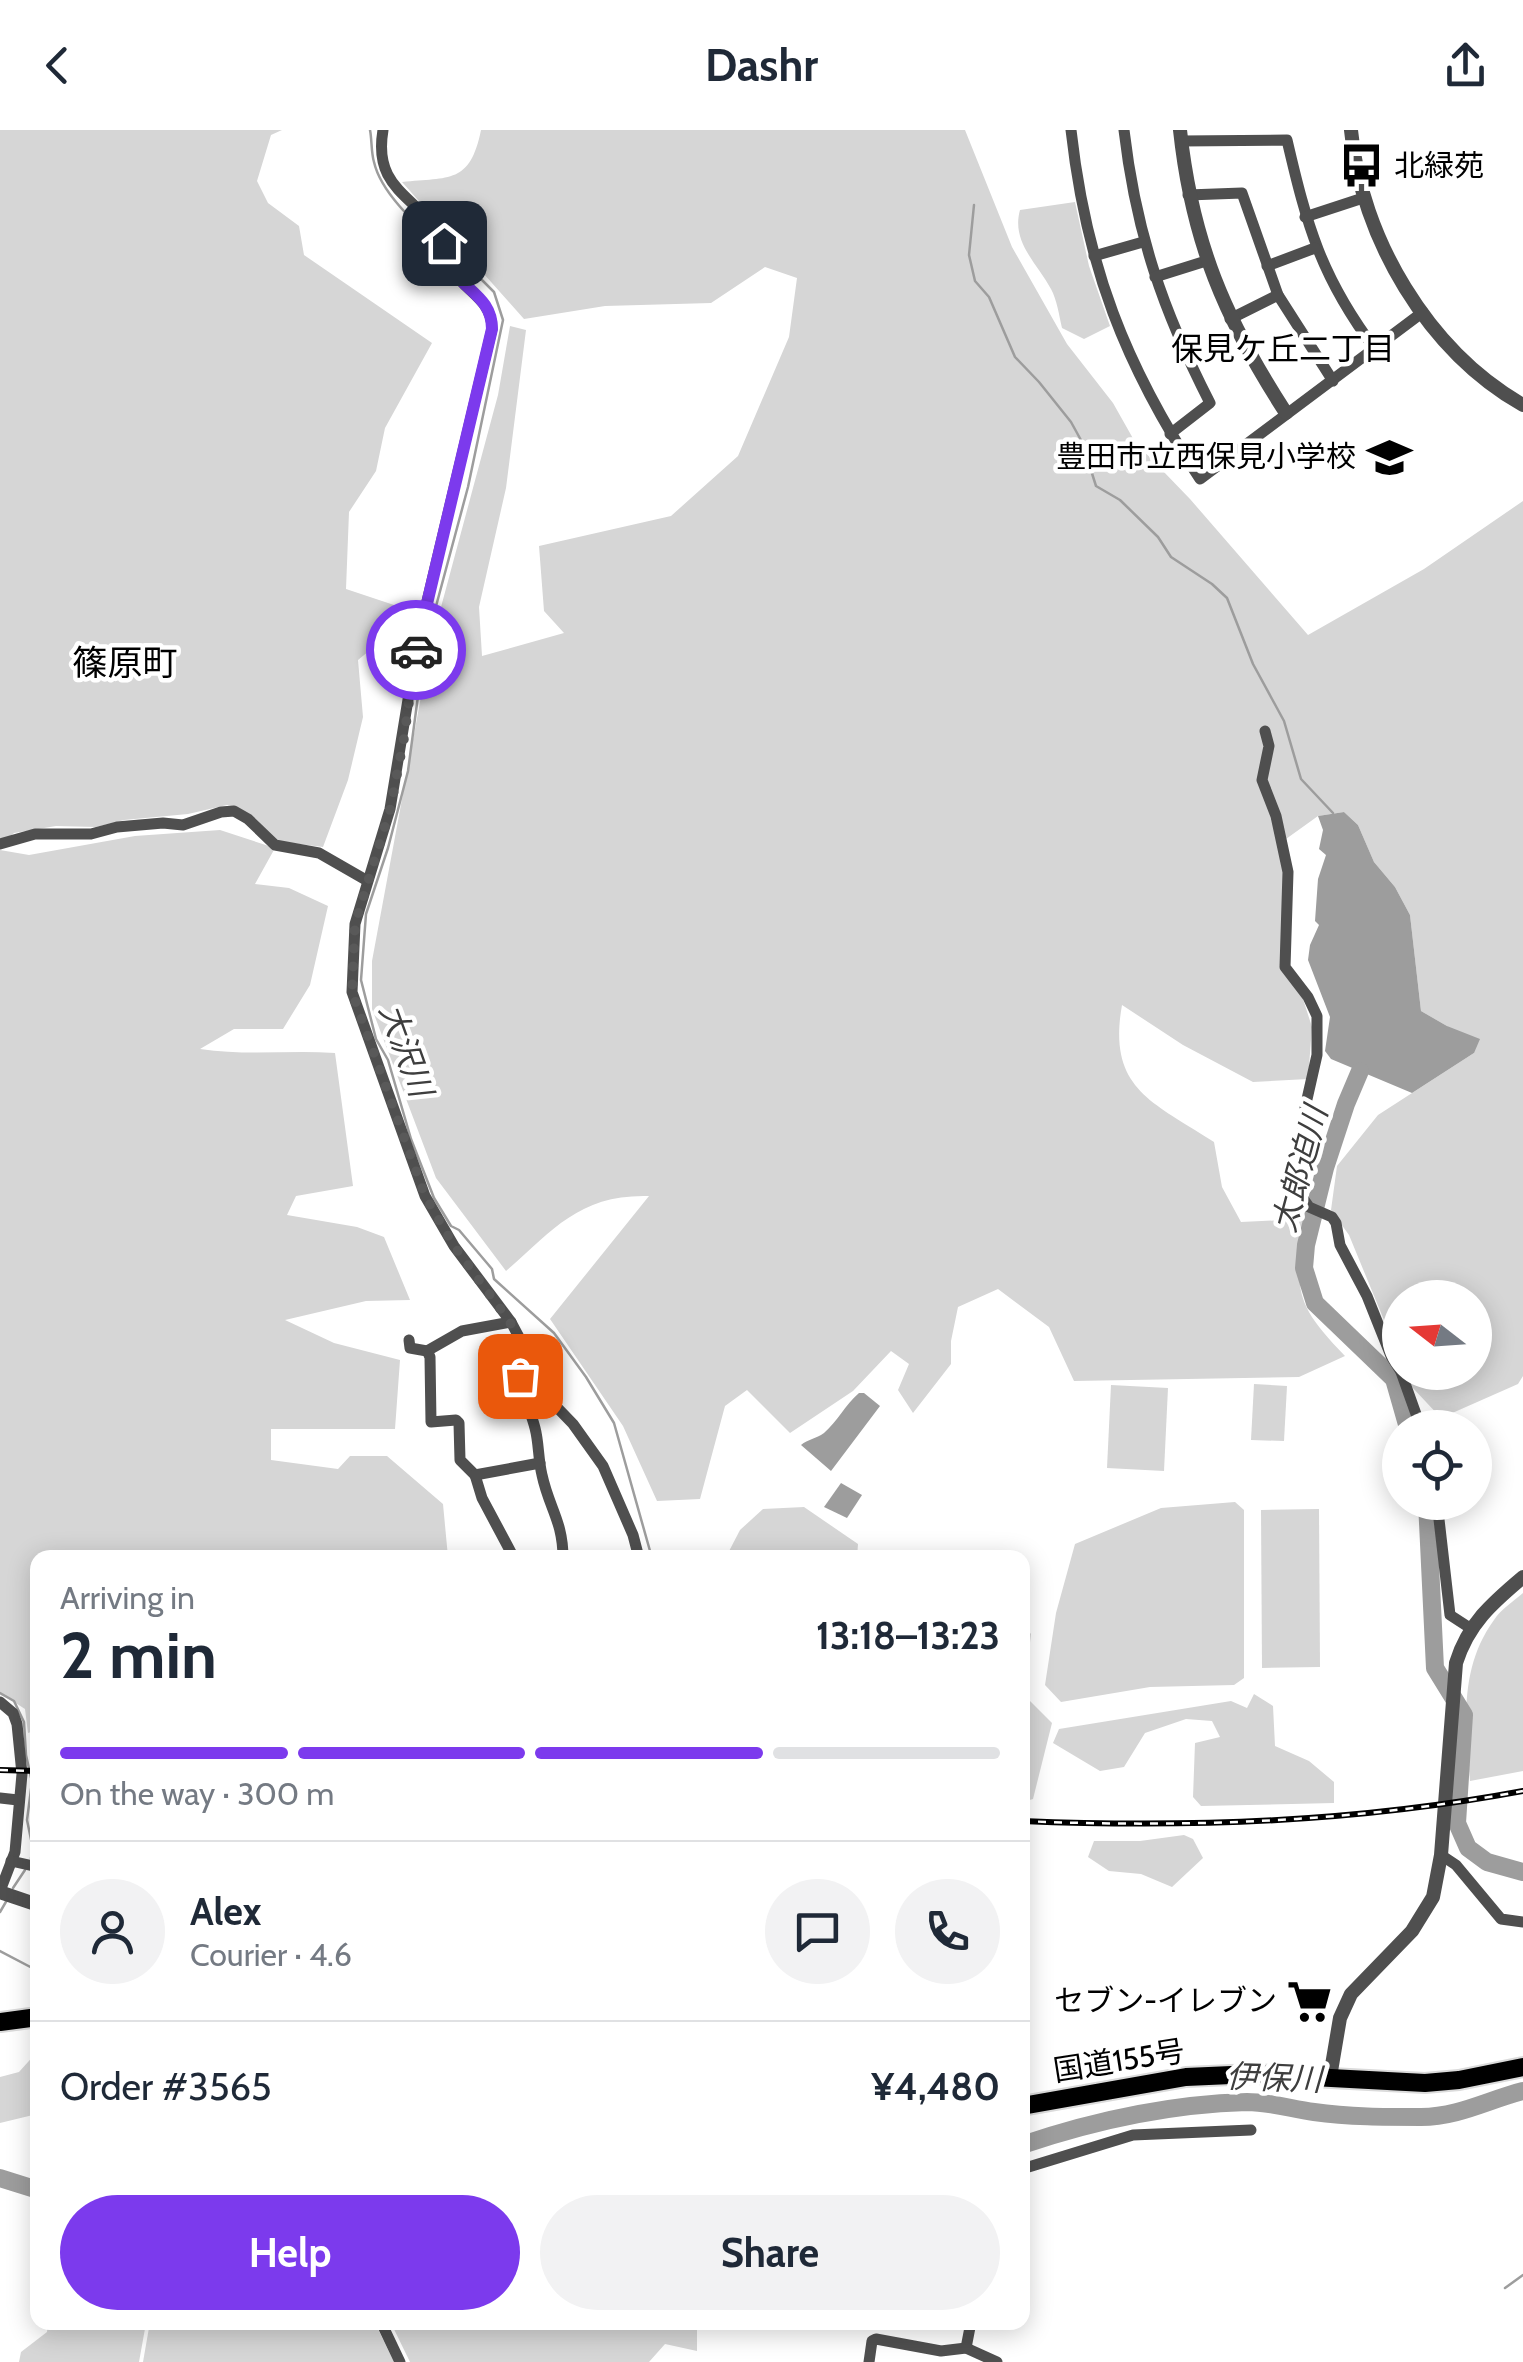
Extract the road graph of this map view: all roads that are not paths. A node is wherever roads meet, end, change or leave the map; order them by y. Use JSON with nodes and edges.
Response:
{"nodes":[{"id":1,"x":383,"y":130,"type":"edge"},
{"id":2,"x":1071,"y":130,"type":"edge"},
{"id":3,"x":1124,"y":130,"type":"edge"},
{"id":4,"x":1350,"y":130,"type":"edge"},
{"id":5,"x":1181,"y":135,"type":"edge"},
{"id":6,"x":1188,"y":195,"type":"junction"},
{"id":7,"x":1363,"y":198,"type":"junction"},
{"id":8,"x":1305,"y":217,"type":"junction"},
{"id":9,"x":1143,"y":242,"type":"junction"},
{"id":10,"x":1315,"y":248,"type":"junction"},
{"id":11,"x":1094,"y":256,"type":"junction"},
{"id":12,"x":1206,"y":261,"type":"junction"},
{"id":13,"x":1267,"y":266,"type":"junction"},
{"id":14,"x":1155,"y":276,"type":"junction"},
{"id":15,"x":1278,"y":295,"type":"junction"},
{"id":16,"x":1423,"y":312,"type":"junction"},
{"id":17,"x":1230,"y":319,"type":"junction"},
{"id":18,"x":1375,"y":349,"type":"junction"},
{"id":19,"x":1333,"y":381,"type":"junction"},
{"id":20,"x":1523,"y":405,"type":"edge"},
{"id":21,"x":1286,"y":413,"type":"junction"},
{"id":22,"x":1170,"y":434,"type":"junction"},
{"id":23,"x":1264,"y":731,"type":"dead end"},
{"id":24,"x":0,"y":844,"type":"edge"},
{"id":25,"x":366,"y":880,"type":"junction"},
{"id":26,"x":510,"y":1322,"type":"junction"},
{"id":27,"x":1382,"y":1334,"type":"edge"},
{"id":28,"x":520,"y":1339,"type":"junction"},
{"id":29,"x":409,"y":1340,"type":"dead end"},
{"id":30,"x":427,"y":1351,"type":"junction"},
{"id":31,"x":540,"y":1463,"type":"junction"},
{"id":32,"x":474,"y":1475,"type":"junction"},
{"id":33,"x":1439,"y":1520,"type":"edge"},
{"id":34,"x":510,"y":1550,"type":"edge"},
{"id":35,"x":562,"y":1550,"type":"edge"},
{"id":36,"x":637,"y":1550,"type":"edge"},
{"id":37,"x":1523,"y":1578,"type":"edge"},
{"id":38,"x":1470,"y":1628,"type":"junction"},
{"id":39,"x":0,"y":1702,"type":"edge"},
{"id":40,"x":0,"y":1798,"type":"edge"},
{"id":41,"x":18,"y":1800,"type":"junction"},
{"id":42,"x":1441,"y":1855,"type":"junction"},
{"id":43,"x":12,"y":1862,"type":"junction"},
{"id":44,"x":30,"y":1865,"type":"edge"},
{"id":45,"x":0,"y":1891,"type":"edge"},
{"id":46,"x":30,"y":1903,"type":"edge"},
{"id":47,"x":1523,"y":1922,"type":"edge"},
{"id":48,"x":30,"y":2017,"type":"edge"},
{"id":49,"x":0,"y":2022,"type":"edge"},
{"id":50,"x":1523,"y":2066,"type":"edge"},
{"id":51,"x":1330,"y":2077,"type":"junction"},
{"id":52,"x":1030,"y":2105,"type":"edge"},
{"id":53,"x":1251,"y":2130,"type":"dead end"},
{"id":54,"x":1030,"y":2166,"type":"edge"},
{"id":55,"x":386,"y":2330,"type":"edge"},
{"id":56,"x":970,"y":2330,"type":"edge"},
{"id":57,"x":966,"y":2348,"type":"junction"},
{"id":58,"x":941,"y":2357,"type":"edge"},
{"id":59,"x":400,"y":2362,"type":"edge"},
{"id":60,"x":868,"y":2362,"type":"edge"},
{"id":61,"x":997,"y":2362,"type":"edge"}],
"edges":[{"from":1,"to":25,"type":"street"},
{"from":2,"to":11,"type":"street"},
{"from":3,"to":9,"type":"street"},
{"from":4,"to":7,"type":"street"},
{"from":5,"to":6,"type":"street"},
{"from":5,"to":8,"type":"street"},
{"from":6,"to":12,"type":"street"},
{"from":6,"to":13,"type":"street"},
{"from":7,"to":8,"type":"street"},
{"from":7,"to":16,"type":"street"},
{"from":8,"to":10,"type":"street"},
{"from":9,"to":11,"type":"street"},
{"from":9,"to":14,"type":"street"},
{"from":10,"to":13,"type":"street"},
{"from":10,"to":18,"type":"street"},
{"from":11,"to":22,"type":"street"},
{"from":12,"to":14,"type":"street"},
{"from":12,"to":17,"type":"street"},
{"from":13,"to":15,"type":"street"},
{"from":14,"to":22,"type":"street"},
{"from":15,"to":17,"type":"street"},
{"from":15,"to":19,"type":"street"},
{"from":16,"to":18,"type":"street"},
{"from":16,"to":20,"type":"street"},
{"from":17,"to":21,"type":"street"},
{"from":18,"to":19,"type":"street"},
{"from":19,"to":21,"type":"street"},
{"from":21,"to":22,"type":"street"},
{"from":23,"to":27,"type":"street"},
{"from":24,"to":25,"type":"street"},
{"from":25,"to":26,"type":"street"},
{"from":26,"to":28,"type":"street"},
{"from":26,"to":30,"type":"street"},
{"from":28,"to":31,"type":"street"},
{"from":28,"to":36,"type":"street"},
{"from":29,"to":30,"type":"street"},
{"from":30,"to":32,"type":"street"},
{"from":31,"to":32,"type":"street"},
{"from":31,"to":35,"type":"street"},
{"from":32,"to":34,"type":"street"},
{"from":33,"to":38,"type":"street"},
{"from":37,"to":38,"type":"street"},
{"from":38,"to":42,"type":"street"},
{"from":39,"to":41,"type":"street"},
{"from":40,"to":41,"type":"street"},
{"from":41,"to":43,"type":"street"},
{"from":42,"to":47,"type":"street"},
{"from":42,"to":51,"type":"street"},
{"from":43,"to":44,"type":"street"},
{"from":43,"to":45,"type":"street"},
{"from":45,"to":46,"type":"street"},
{"from":48,"to":49,"type":"highway"},
{"from":50,"to":51,"type":"highway","name":"国道155号"},
{"from":51,"to":52,"type":"highway","name":"国道155号"},
{"from":53,"to":54,"type":"street"},
{"from":55,"to":59,"type":"street"},
{"from":56,"to":57,"type":"street"},
{"from":57,"to":58,"type":"street"},
{"from":57,"to":61,"type":"street"},
{"from":58,"to":60,"type":"street"}]}
